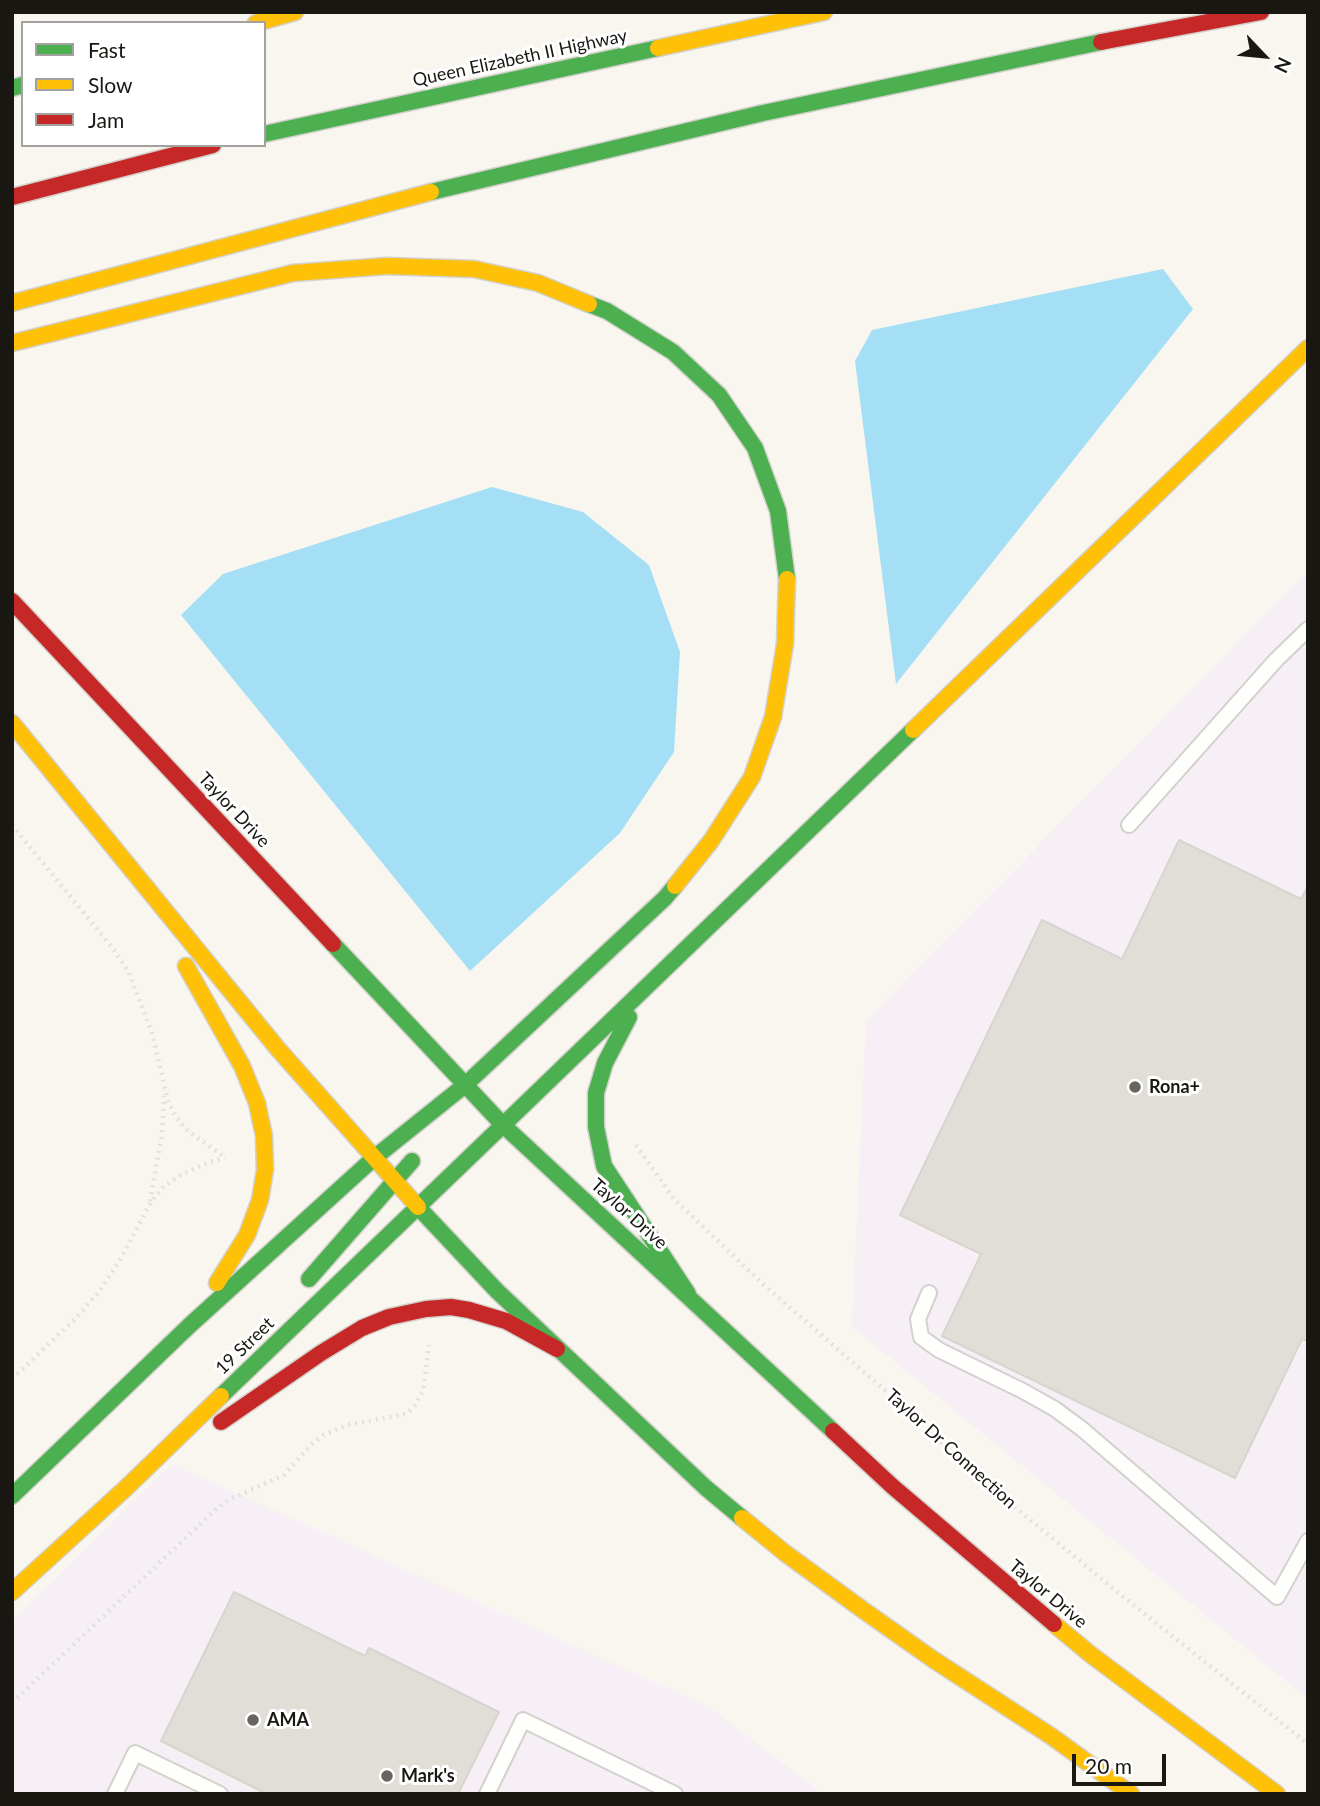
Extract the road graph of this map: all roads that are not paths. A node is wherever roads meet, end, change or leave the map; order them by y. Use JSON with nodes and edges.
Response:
{"nodes":[{"id":1,"x":295,"y":12,"type":"edge"},
{"id":2,"x":824,"y":12,"type":"edge"},
{"id":3,"x":1261,"y":12,"type":"edge"},
{"id":4,"x":263,"y":21,"type":"edge"},
{"id":5,"x":266,"y":134,"type":"edge"},
{"id":6,"x":204,"y":147,"type":"edge"},
{"id":7,"x":12,"y":197,"type":"edge"},
{"id":8,"x":12,"y":303,"type":"edge"},
{"id":9,"x":12,"y":343,"type":"edge"},
{"id":10,"x":1308,"y":348,"type":"edge"},
{"id":11,"x":12,"y":601,"type":"edge"},
{"id":12,"x":1308,"y":629,"type":"edge"},
{"id":13,"x":12,"y":723,"type":"edge"},
{"id":14,"x":1129,"y":825,"type":"dead end"},
{"id":15,"x":109,"y":843,"type":"junction"},
{"id":16,"x":643,"y":991,"type":"junction"},
{"id":17,"x":465,"y":1085,"type":"junction"},
{"id":18,"x":442,"y":1124,"type":"dead end"},
{"id":19,"x":503,"y":1125,"type":"junction"},
{"id":20,"x":420,"y":1153,"type":"dead end"},
{"id":21,"x":373,"y":1158,"type":"junction"},
{"id":22,"x":395,"y":1181,"type":"junction"},
{"id":23,"x":418,"y":1206,"type":"junction"},
{"id":24,"x":301,"y":1289,"type":"dead end"},
{"id":25,"x":929,"y":1293,"type":"dead end"},
{"id":26,"x":688,"y":1294,"type":"junction"},
{"id":27,"x":189,"y":1326,"type":"junction"},
{"id":28,"x":557,"y":1349,"type":"junction"},
{"id":29,"x":226,"y":1370,"type":"dead end"},
{"id":30,"x":127,"y":1487,"type":"junction"},
{"id":31,"x":12,"y":1496,"type":"edge"},
{"id":32,"x":66,"y":1541,"type":"junction"},
{"id":33,"x":1308,"y":1541,"type":"edge"},
{"id":34,"x":12,"y":1592,"type":"edge"},
{"id":35,"x":1277,"y":1793,"type":"edge"},
{"id":36,"x":115,"y":1794,"type":"edge"},
{"id":37,"x":220,"y":1794,"type":"edge"},
{"id":38,"x":487,"y":1794,"type":"edge"},
{"id":39,"x":675,"y":1794,"type":"edge"},
{"id":40,"x":1131,"y":1794,"type":"edge"}],
"edges":[{"from":1,"to":4,"type":"main road"},
{"from":2,"to":5,"type":"main road","name":"Queen Elizabeth II Highway"},
{"from":3,"to":8,"type":"main road"},
{"from":6,"to":7,"type":"main road"},
{"from":9,"to":17,"type":"main road"},
{"from":10,"to":16,"type":"main road","name":"19 Street"},
{"from":11,"to":17,"type":"main road","name":"Taylor Drive"},
{"from":12,"to":14,"type":"lane"},
{"from":13,"to":15,"type":"main road"},
{"from":15,"to":21,"type":"main road"},
{"from":15,"to":27,"type":"main road"},
{"from":16,"to":19,"type":"main road","name":"19 Street"},
{"from":16,"to":26,"type":"main road"},
{"from":17,"to":18,"type":"main road"},
{"from":17,"to":19,"type":"main road","name":"Taylor Drive"},
{"from":17,"to":21,"type":"main road"},
{"from":19,"to":23,"type":"main road","name":"19 Street"},
{"from":19,"to":26,"type":"main road","name":"Taylor Drive"},
{"from":20,"to":22,"type":"main road"},
{"from":21,"to":22,"type":"main road"},
{"from":21,"to":27,"type":"main road"},
{"from":22,"to":23,"type":"main road"},
{"from":22,"to":24,"type":"main road"},
{"from":23,"to":28,"type":"main road"},
{"from":23,"to":30,"type":"main road","name":"19 Street"},
{"from":25,"to":33,"type":"lane"},
{"from":26,"to":35,"type":"main road","name":"Taylor Drive"},
{"from":27,"to":31,"type":"main road"},
{"from":28,"to":30,"type":"main road"},
{"from":28,"to":40,"type":"main road"},
{"from":29,"to":32,"type":"main road"},
{"from":30,"to":32,"type":"main road","name":"19 Street"},
{"from":32,"to":34,"type":"main road","name":"19 Street"},
{"from":36,"to":37,"type":"lane"},
{"from":38,"to":39,"type":"lane"}]}
